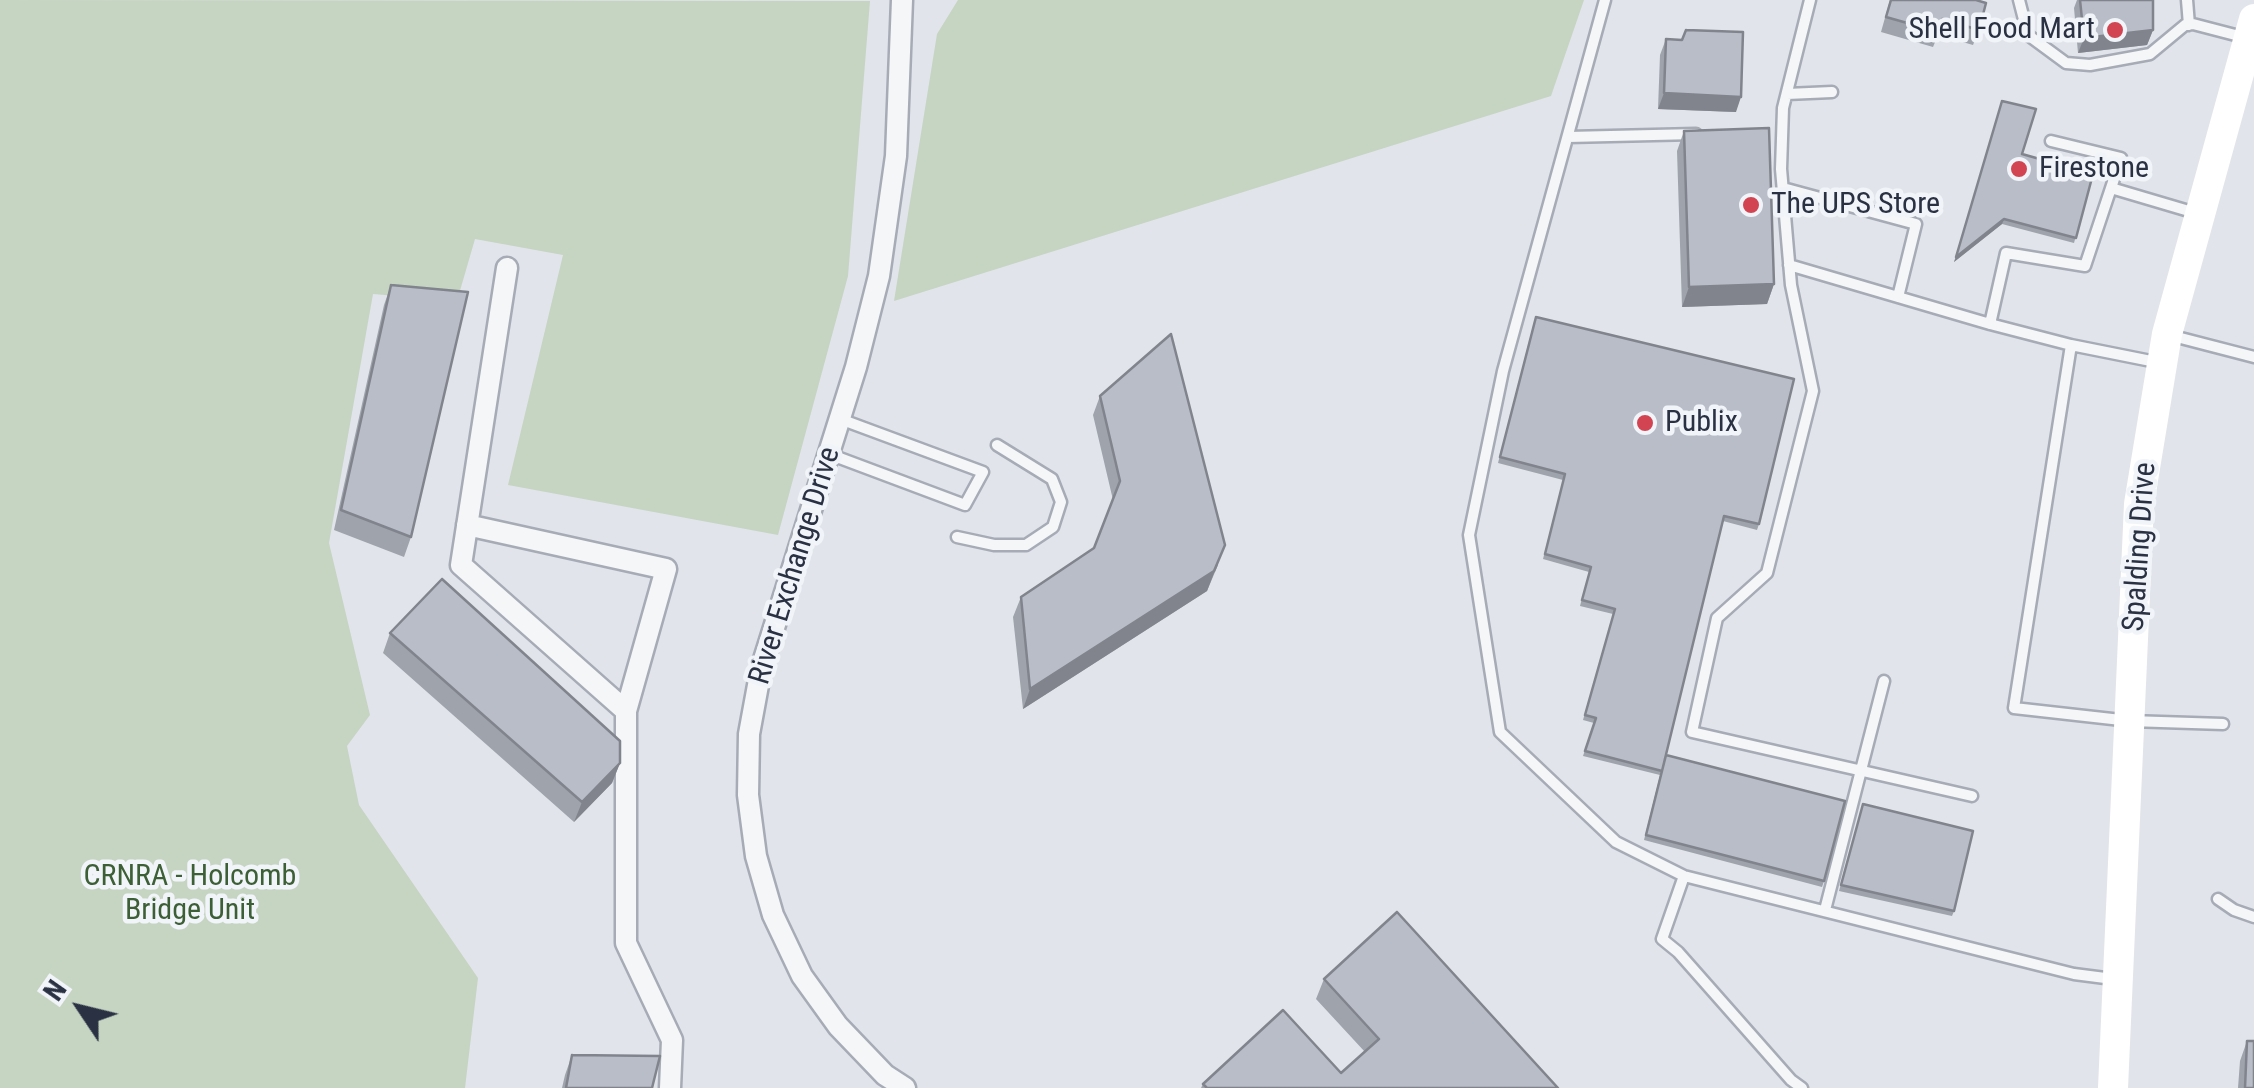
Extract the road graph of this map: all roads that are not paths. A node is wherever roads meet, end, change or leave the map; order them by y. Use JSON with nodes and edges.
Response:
{"nodes":[{"id":1,"x":902,"y":0,"type":"edge"},
{"id":2,"x":1605,"y":0,"type":"edge"},
{"id":3,"x":1810,"y":0,"type":"edge"},
{"id":4,"x":2020,"y":0,"type":"edge"},
{"id":5,"x":2187,"y":0,"type":"edge"},
{"id":6,"x":2189,"y":25,"type":"junction"},
{"id":7,"x":2251,"y":29,"type":"edge"},
{"id":8,"x":2246,"y":78,"type":"edge"},
{"id":9,"x":1832,"y":92,"type":"dead end"},
{"id":10,"x":1786,"y":94,"type":"junction"},
{"id":11,"x":1782,"y":132,"type":"junction"},
{"id":12,"x":1764,"y":133,"type":"edge"},
{"id":13,"x":1710,"y":134,"type":"edge"},
{"id":14,"x":1568,"y":137,"type":"junction"},
{"id":15,"x":2051,"y":142,"type":"dead end"},
{"id":16,"x":1783,"y":188,"type":"junction"},
{"id":17,"x":2111,"y":188,"type":"junction"},
{"id":18,"x":2200,"y":214,"type":"junction"},
{"id":19,"x":1789,"y":264,"type":"junction"},
{"id":20,"x":507,"y":268,"type":"dead end"},
{"id":21,"x":1898,"y":297,"type":"junction"},
{"id":22,"x":1990,"y":324,"type":"junction"},
{"id":23,"x":2072,"y":345,"type":"junction"},
{"id":24,"x":2165,"y":349,"type":"junction"},
{"id":25,"x":2254,"y":357,"type":"edge"},
{"id":26,"x":840,"y":419,"type":"junction"},
{"id":27,"x":997,"y":445,"type":"dead end"},
{"id":28,"x":830,"y":454,"type":"junction"},
{"id":29,"x":467,"y":525,"type":"junction"},
{"id":30,"x":958,"y":537,"type":"dead end"},
{"id":31,"x":1884,"y":681,"type":"dead end"},
{"id":32,"x":626,"y":711,"type":"junction"},
{"id":33,"x":2130,"y":721,"type":"junction"},
{"id":34,"x":2223,"y":724,"type":"dead end"},
{"id":35,"x":1860,"y":769,"type":"junction"},
{"id":36,"x":1972,"y":796,"type":"dead end"},
{"id":37,"x":1684,"y":876,"type":"junction"},
{"id":38,"x":2218,"y":899,"type":"dead end"},
{"id":39,"x":1825,"y":910,"type":"junction"},
{"id":40,"x":2254,"y":917,"type":"edge"},
{"id":41,"x":2118,"y":980,"type":"junction"},
{"id":42,"x":670,"y":1088,"type":"edge"},
{"id":43,"x":905,"y":1088,"type":"edge"},
{"id":44,"x":1802,"y":1088,"type":"edge"},
{"id":45,"x":2112,"y":1088,"type":"edge"}],
"edges":[{"from":1,"to":26,"type":"street","name":"River Exchange Drive"},
{"from":2,"to":14,"type":"lane"},
{"from":3,"to":10,"type":"lane"},
{"from":4,"to":6,"type":"lane"},
{"from":5,"to":6,"type":"lane"},
{"from":6,"to":7,"type":"lane"},
{"from":7,"to":8,"type":"main road","name":"Spalding Drive"},
{"from":8,"to":18,"type":"main road","name":"Spalding Drive"},
{"from":9,"to":10,"type":"lane"},
{"from":10,"to":11,"type":"lane"},
{"from":11,"to":12,"type":"lane"},
{"from":11,"to":16,"type":"lane"},
{"from":13,"to":14,"type":"lane"},
{"from":14,"to":37,"type":"lane"},
{"from":15,"to":17,"type":"lane"},
{"from":16,"to":19,"type":"lane"},
{"from":16,"to":21,"type":"lane"},
{"from":17,"to":18,"type":"lane"},
{"from":17,"to":22,"type":"lane"},
{"from":18,"to":24,"type":"main road","name":"Spalding Drive"},
{"from":19,"to":21,"type":"lane"},
{"from":19,"to":35,"type":"lane"},
{"from":20,"to":29,"type":"street"},
{"from":21,"to":22,"type":"lane"},
{"from":22,"to":23,"type":"lane"},
{"from":23,"to":24,"type":"lane"},
{"from":23,"to":33,"type":"lane"},
{"from":24,"to":25,"type":"lane"},
{"from":24,"to":33,"type":"main road","name":"Spalding Drive"},
{"from":26,"to":28,"type":"street","name":"River Exchange Drive"},
{"from":26,"to":28,"type":"lane"},
{"from":27,"to":30,"type":"lane"},
{"from":28,"to":43,"type":"street","name":"River Exchange Drive"},
{"from":29,"to":32,"type":"street"},
{"from":29,"to":32,"type":"street"},
{"from":31,"to":35,"type":"lane"},
{"from":32,"to":42,"type":"street"},
{"from":33,"to":34,"type":"lane"},
{"from":33,"to":41,"type":"main road","name":"Spalding Drive"},
{"from":35,"to":36,"type":"lane"},
{"from":35,"to":39,"type":"lane"},
{"from":37,"to":39,"type":"lane"},
{"from":37,"to":44,"type":"lane"},
{"from":38,"to":40,"type":"lane"},
{"from":39,"to":41,"type":"lane"},
{"from":41,"to":45,"type":"main road","name":"Spalding Drive"}]}
